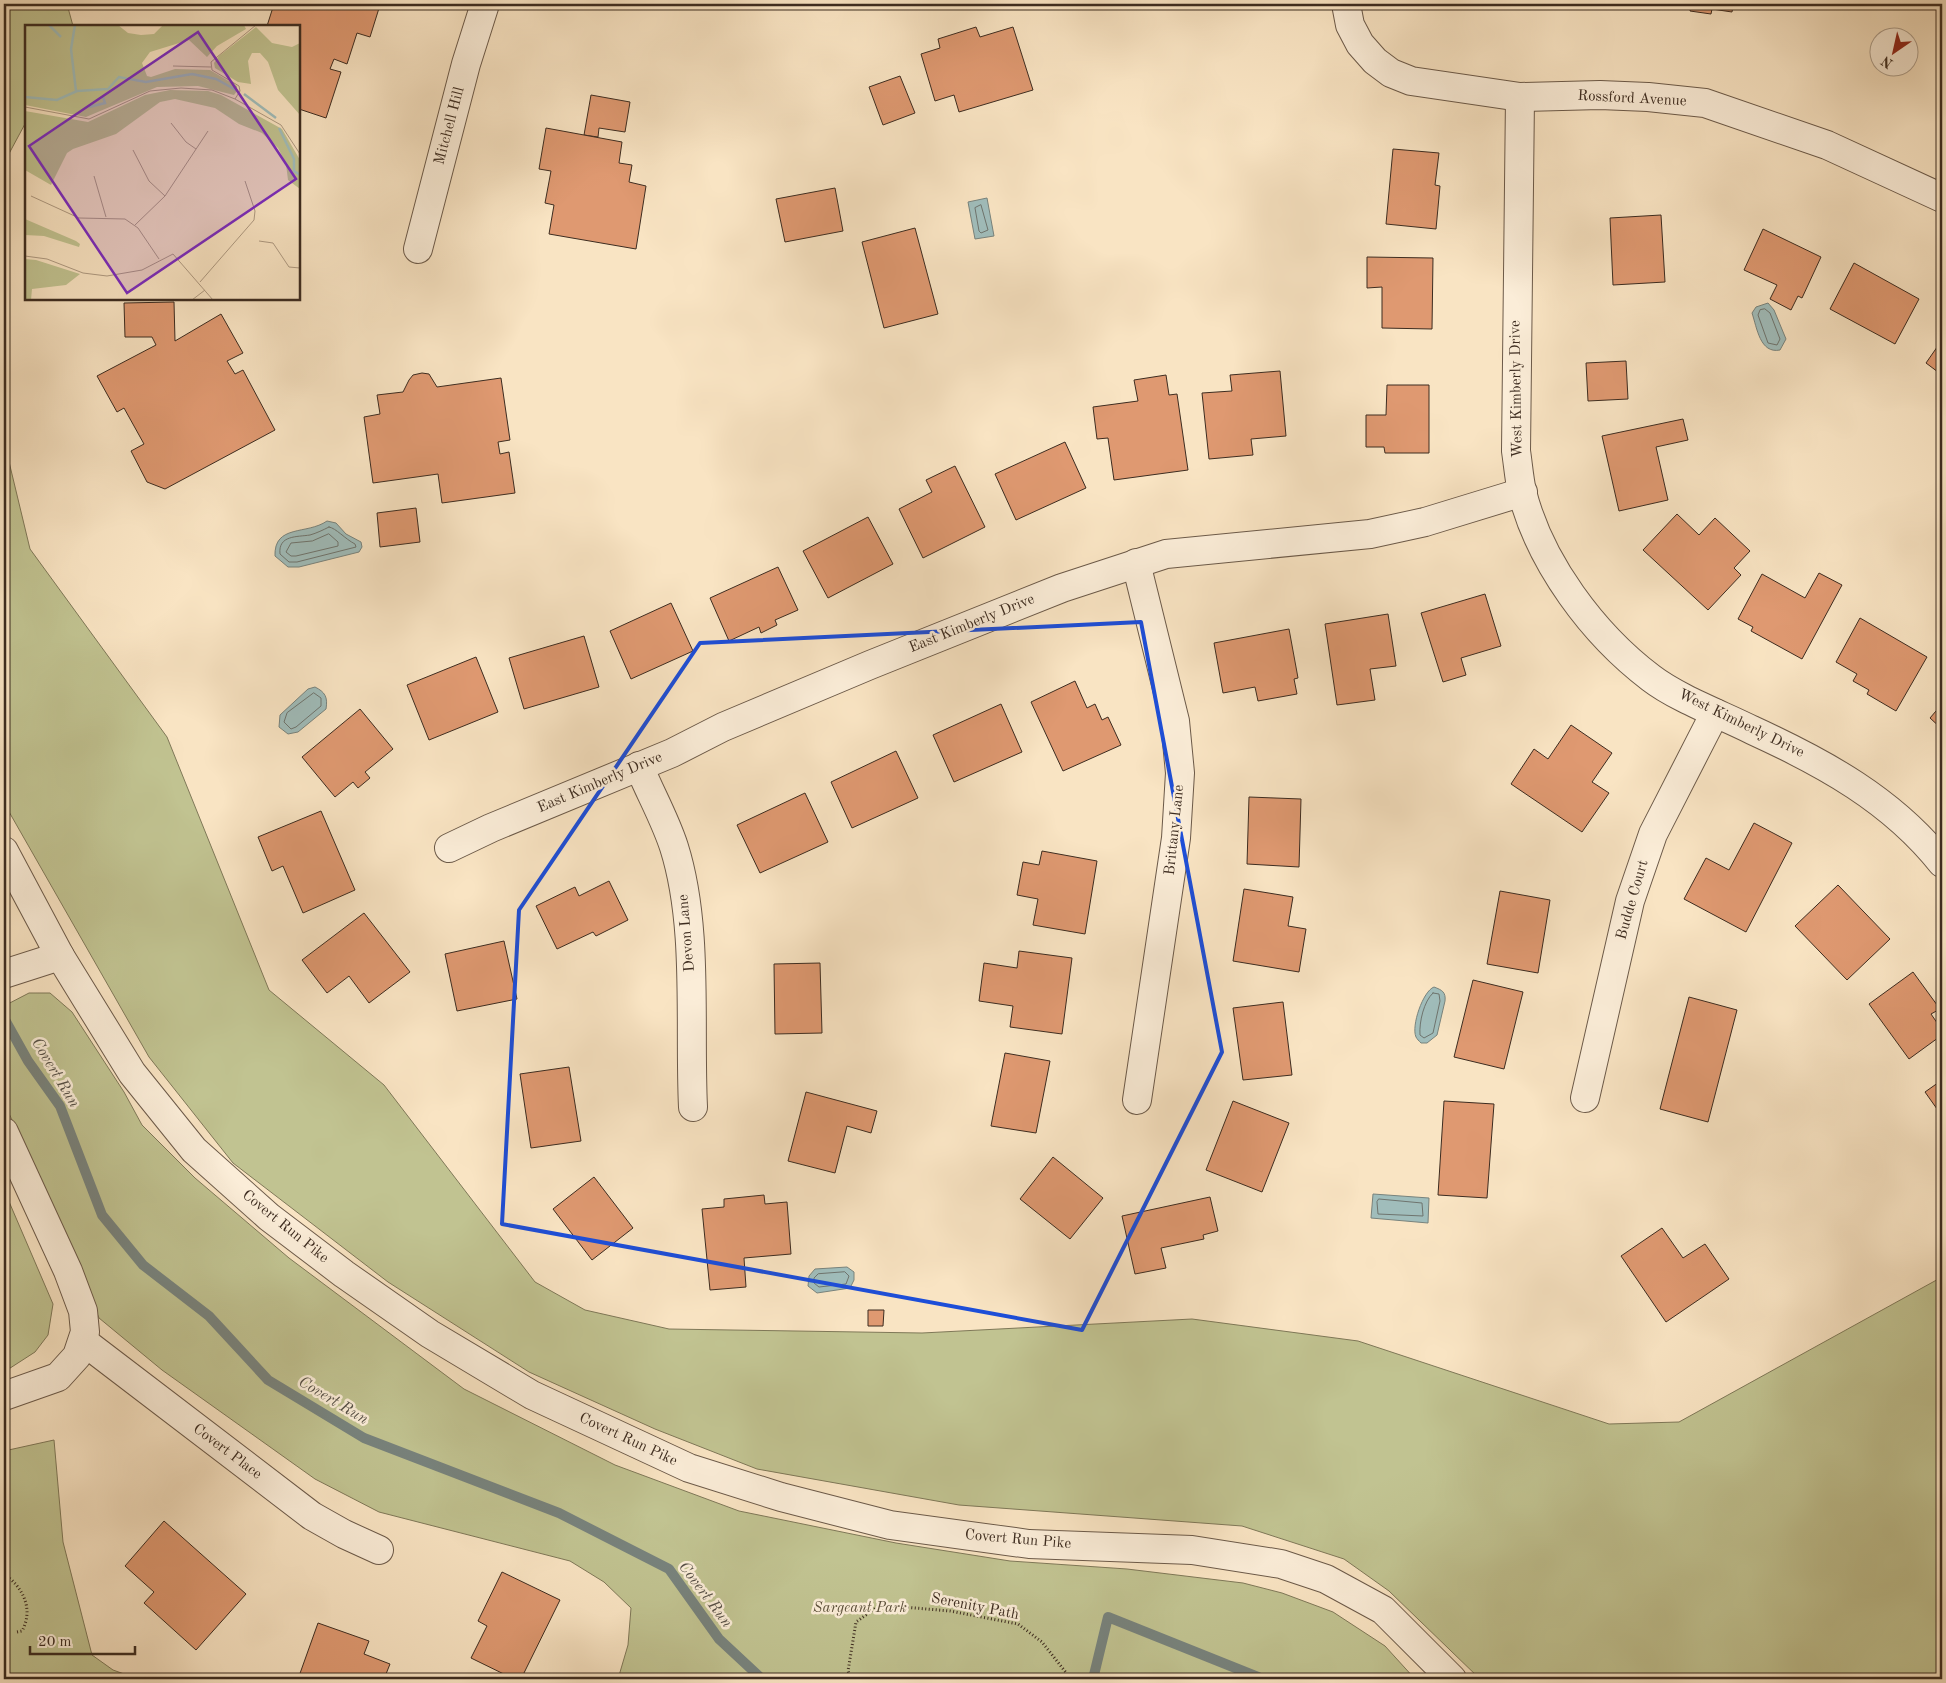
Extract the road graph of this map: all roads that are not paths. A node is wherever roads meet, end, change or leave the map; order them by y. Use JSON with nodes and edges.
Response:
{"nodes":[{"id":1,"x":485,"y":4,"type":"edge"},
{"id":2,"x":1346,"y":4,"type":"edge"},
{"id":3,"x":1520,"y":97,"type":"junction"},
{"id":4,"x":1942,"y":198,"type":"edge"},
{"id":5,"x":418,"y":249,"type":"dead end"},
{"id":6,"x":1522,"y":492,"type":"junction"},
{"id":7,"x":1136,"y":563,"type":"junction"},
{"id":8,"x":1715,"y":713,"type":"junction"},
{"id":9,"x":639,"y":766,"type":"junction"},
{"id":10,"x":449,"y":848,"type":"dead end"},
{"id":11,"x":4,"y":851,"type":"edge"},
{"id":12,"x":1942,"y":863,"type":"edge"},
{"id":13,"x":60,"y":956,"type":"junction"},
{"id":14,"x":4,"y":974,"type":"edge"},
{"id":15,"x":1585,"y":1098,"type":"dead end"},
{"id":16,"x":1137,"y":1100,"type":"dead end"},
{"id":17,"x":694,"y":1107,"type":"dead end"},
{"id":18,"x":4,"y":1132,"type":"edge"},
{"id":19,"x":83,"y":1340,"type":"junction"},
{"id":20,"x":4,"y":1396,"type":"edge"},
{"id":21,"x":379,"y":1550,"type":"dead end"},
{"id":22,"x":1452,"y":1679,"type":"edge"}],
"edges":[{"from":1,"to":5,"type":"street","name":"Mitchell Hill"},
{"from":2,"to":3,"type":"street","name":"Rossford Avenue"},
{"from":3,"to":4,"type":"street","name":"Rossford Avenue"},
{"from":3,"to":6,"type":"street","name":"West Kimberly Drive"},
{"from":6,"to":7,"type":"street","name":"East Kimberly Drive"},
{"from":6,"to":8,"type":"street","name":"West Kimberly Drive"},
{"from":7,"to":9,"type":"street","name":"East Kimberly Drive"},
{"from":7,"to":16,"type":"street","name":"Brittany Lane"},
{"from":8,"to":12,"type":"street","name":"West Kimberly Drive"},
{"from":8,"to":15,"type":"street","name":"Budde Court"},
{"from":9,"to":10,"type":"street","name":"East Kimberly Drive"},
{"from":9,"to":17,"type":"street","name":"Devon Lane"},
{"from":11,"to":13,"type":"street","name":"Covert Run Pike"},
{"from":13,"to":14,"type":"street"},
{"from":13,"to":22,"type":"street","name":"Covert Run Pike"},
{"from":18,"to":19,"type":"street"},
{"from":19,"to":20,"type":"street"},
{"from":19,"to":21,"type":"street","name":"Covert Place"}]}
